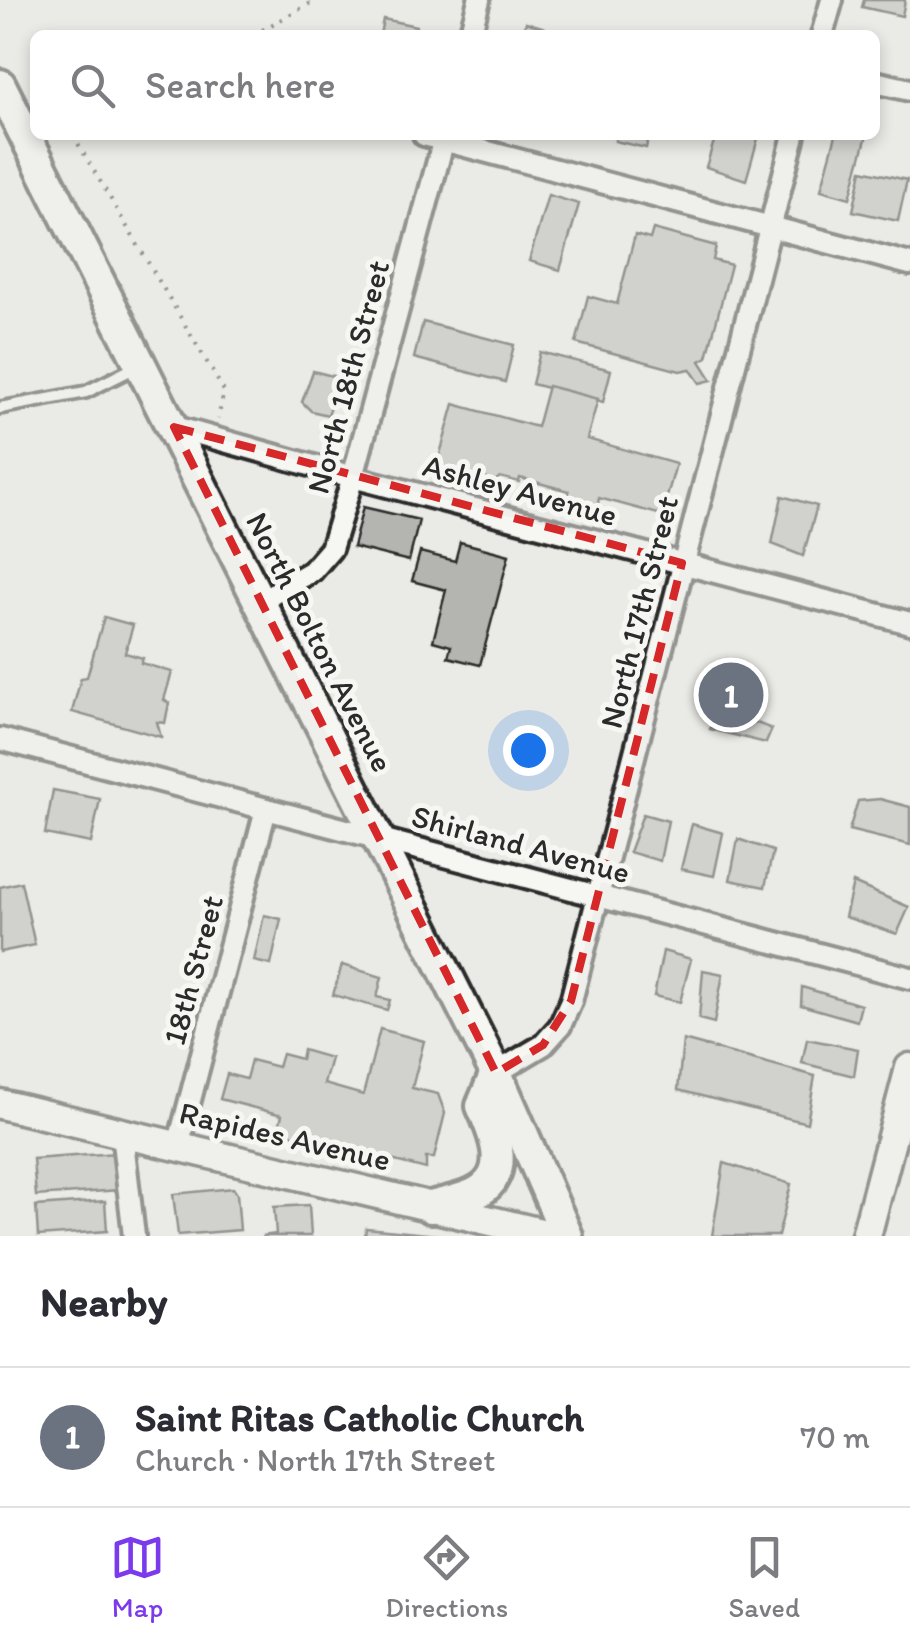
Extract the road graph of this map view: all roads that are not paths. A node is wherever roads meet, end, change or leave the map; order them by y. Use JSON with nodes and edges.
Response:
{"nodes":[{"id":1,"x":478,"y":0,"type":"edge"},
{"id":2,"x":832,"y":0,"type":"edge"},
{"id":3,"x":471,"y":30,"type":"edge"},
{"id":4,"x":823,"y":30,"type":"edge"},
{"id":5,"x":880,"y":83,"type":"edge"},
{"id":6,"x":910,"y":90,"type":"edge"},
{"id":7,"x":4,"y":94,"type":"edge"},
{"id":8,"x":436,"y":140,"type":"edge"},
{"id":9,"x":448,"y":140,"type":"edge"},
{"id":10,"x":793,"y":140,"type":"edge"},
{"id":11,"x":769,"y":226,"type":"junction"},
{"id":12,"x":910,"y":264,"type":"edge"},
{"id":13,"x":142,"y":364,"type":"junction"},
{"id":14,"x":0,"y":408,"type":"edge"},
{"id":15,"x":174,"y":427,"type":"junction"},
{"id":16,"x":352,"y":477,"type":"junction"},
{"id":17,"x":682,"y":563,"type":"junction"},
{"id":18,"x":260,"y":600,"type":"junction"},
{"id":19,"x":910,"y":623,"type":"edge"},
{"id":20,"x":0,"y":739,"type":"edge"},
{"id":21,"x":266,"y":809,"type":"junction"},
{"id":22,"x":379,"y":838,"type":"junction"},
{"id":23,"x":598,"y":896,"type":"junction"},
{"id":24,"x":910,"y":978,"type":"edge"},
{"id":25,"x":910,"y":1068,"type":"edge"},
{"id":26,"x":496,"y":1073,"type":"junction"},
{"id":27,"x":0,"y":1104,"type":"edge"},
{"id":28,"x":122,"y":1133,"type":"junction"},
{"id":29,"x":178,"y":1146,"type":"junction"},
{"id":30,"x":431,"y":1207,"type":"junction"},
{"id":31,"x":485,"y":1228,"type":"edge"},
{"id":32,"x":134,"y":1236,"type":"edge"},
{"id":33,"x":554,"y":1236,"type":"edge"},
{"id":34,"x":567,"y":1236,"type":"edge"},
{"id":35,"x":866,"y":1236,"type":"edge"}],
"edges":[{"from":1,"to":3,"type":"street"},
{"from":2,"to":4,"type":"street"},
{"from":5,"to":6,"type":"street"},
{"from":7,"to":13,"type":"main road","name":"North Bolton Avenue"},
{"from":8,"to":16,"type":"street","name":"North 18th Street"},
{"from":9,"to":11,"type":"street"},
{"from":10,"to":11,"type":"street","name":"North 17th Street"},
{"from":11,"to":12,"type":"street"},
{"from":11,"to":17,"type":"street","name":"North 17th Street"},
{"from":13,"to":14,"type":"lane"},
{"from":13,"to":15,"type":"main road","name":"North Bolton Avenue"},
{"from":15,"to":16,"type":"street","name":"Ashley Avenue"},
{"from":15,"to":18,"type":"main road","name":"North Bolton Avenue"},
{"from":16,"to":17,"type":"street","name":"Ashley Avenue"},
{"from":16,"to":18,"type":"street","name":"North 18th Street"},
{"from":17,"to":19,"type":"street","name":"Ashley Avenue"},
{"from":17,"to":23,"type":"street","name":"North 17th Street"},
{"from":18,"to":22,"type":"main road","name":"North Bolton Avenue"},
{"from":20,"to":21,"type":"street","name":"Shirland Avenue"},
{"from":21,"to":22,"type":"street","name":"Shirland Avenue"},
{"from":21,"to":29,"type":"street","name":"18th Street"},
{"from":22,"to":23,"type":"street","name":"Shirland Avenue"},
{"from":22,"to":26,"type":"main road","name":"North Bolton Avenue"},
{"from":23,"to":24,"type":"street","name":"Shirland Avenue"},
{"from":23,"to":26,"type":"street","name":"North 17th Street"},
{"from":25,"to":35,"type":"main road"},
{"from":26,"to":30,"type":"main road"},
{"from":26,"to":34,"type":"main road","name":"North Bolton Avenue"},
{"from":27,"to":28,"type":"main road","name":"Rapides Avenue"},
{"from":28,"to":29,"type":"main road","name":"Rapides Avenue"},
{"from":28,"to":32,"type":"street"},
{"from":29,"to":30,"type":"main road","name":"Rapides Avenue"},
{"from":30,"to":31,"type":"main road","name":"Rapides Avenue"},
{"from":31,"to":33,"type":"main road","name":"Rapides Avenue"}]}
